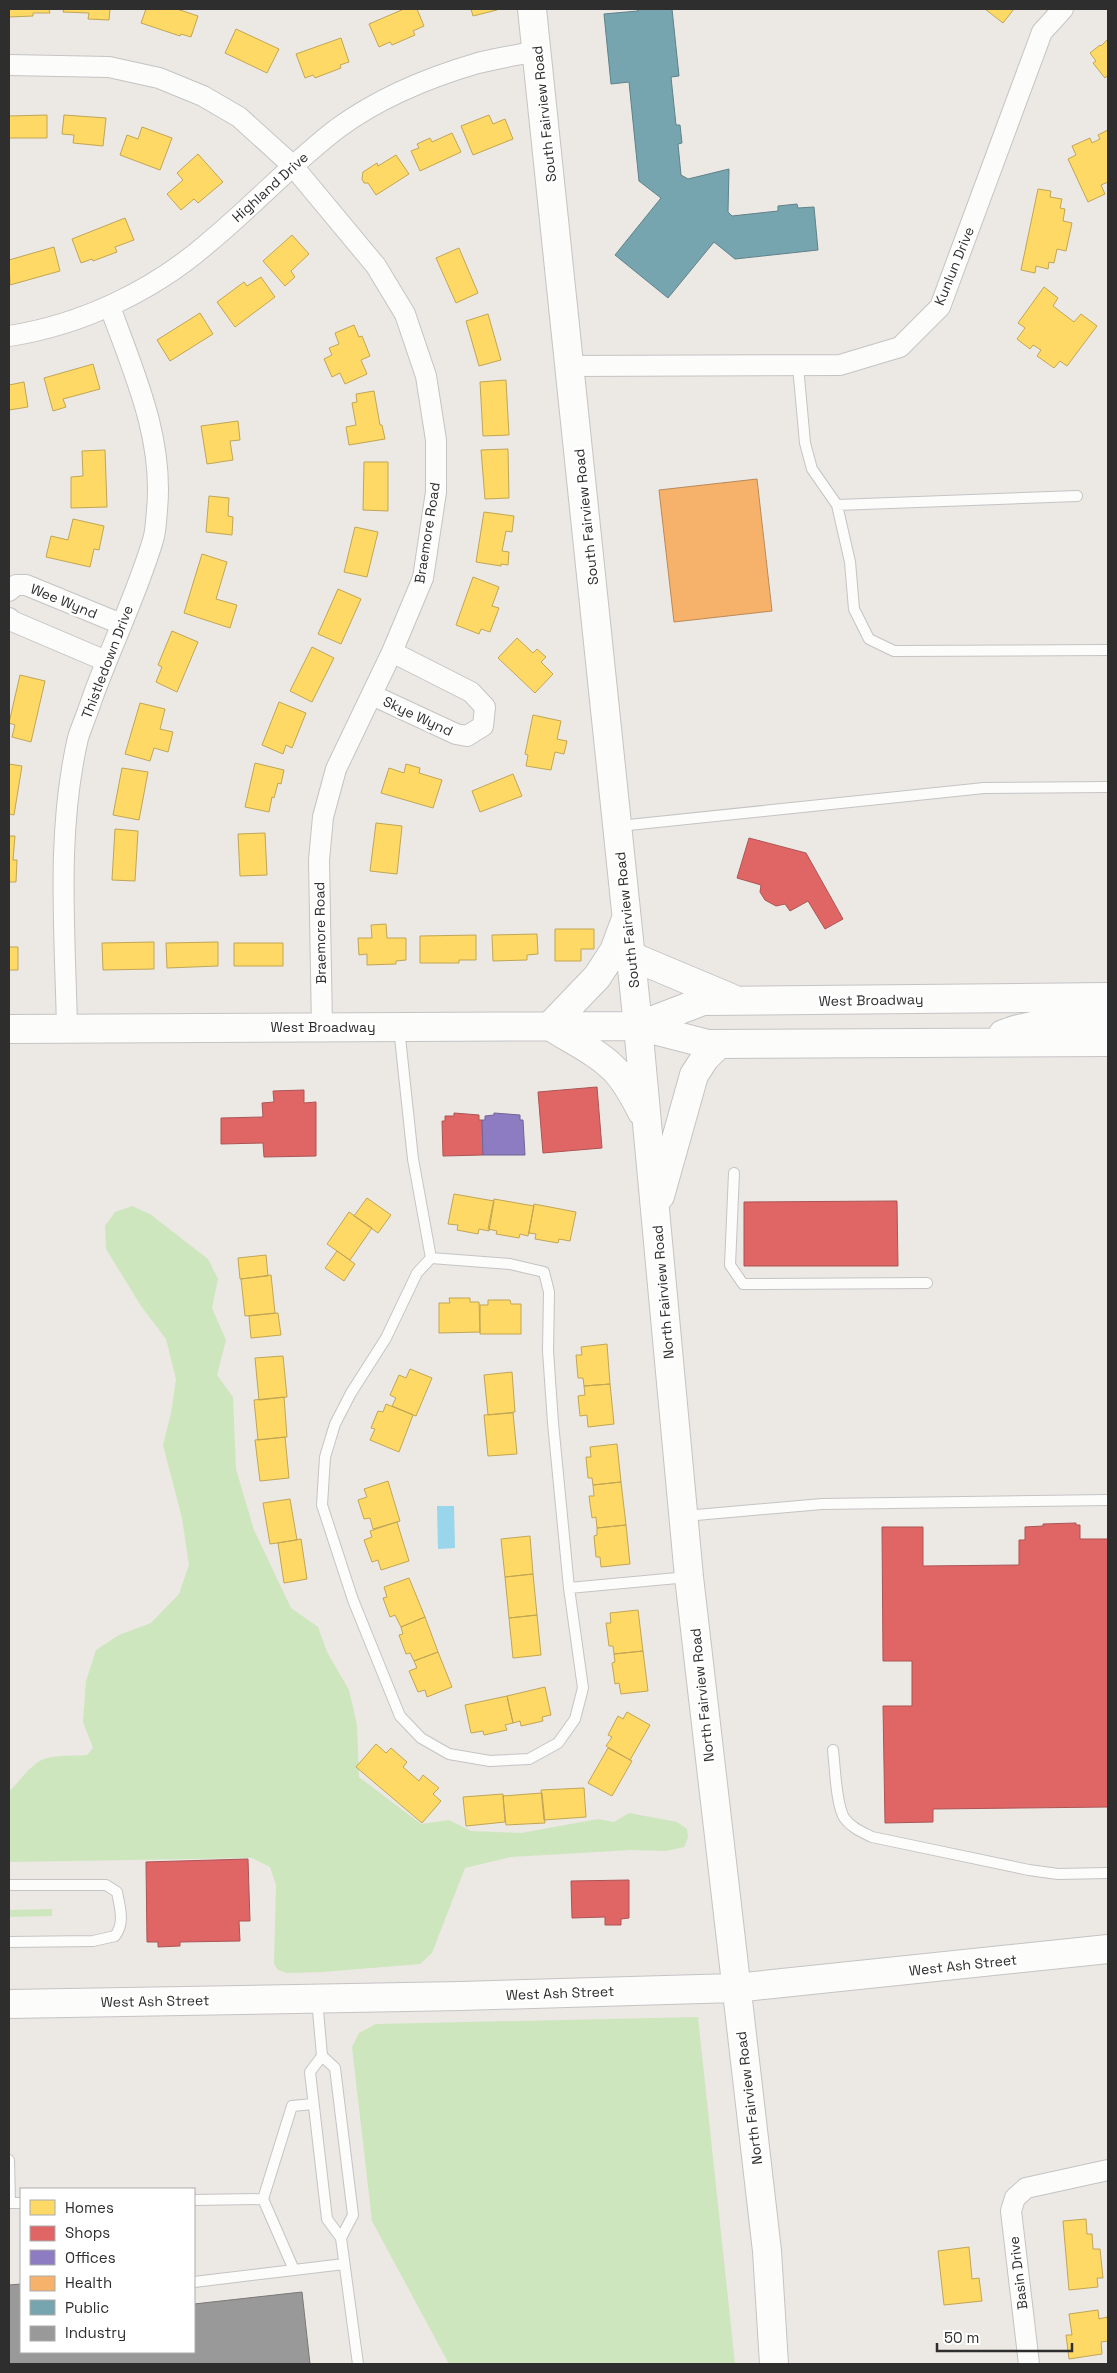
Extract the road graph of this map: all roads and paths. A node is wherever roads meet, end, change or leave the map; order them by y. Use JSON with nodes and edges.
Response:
{"nodes":[{"id":1,"x":532,"y":9,"type":"edge"},
{"id":2,"x":1063,"y":9,"type":"edge"},
{"id":3,"x":538,"y":52,"type":"junction"},
{"id":4,"x":9,"y":65,"type":"edge"},
{"id":5,"x":292,"y":165,"type":"junction"},
{"id":6,"x":110,"y":307,"type":"junction"},
{"id":7,"x":9,"y":336,"type":"edge"},
{"id":8,"x":570,"y":366,"type":"junction"},
{"id":9,"x":798,"y":366,"type":"junction"},
{"id":10,"x":1078,"y":496,"type":"dead end"},
{"id":11,"x":837,"y":505,"type":"junction"},
{"id":12,"x":9,"y":591,"type":"edge"},
{"id":13,"x":9,"y":618,"type":"edge"},
{"id":14,"x":121,"y":624,"type":"junction"},
{"id":15,"x":1108,"y":650,"type":"edge"},
{"id":16,"x":392,"y":652,"type":"junction"},
{"id":17,"x":106,"y":661,"type":"junction"},
{"id":18,"x":372,"y":695,"type":"junction"},
{"id":19,"x":1108,"y":787,"type":"edge"},
{"id":20,"x":617,"y":826,"type":"junction"},
{"id":21,"x":627,"y":916,"type":"junction"},
{"id":22,"x":631,"y":956,"type":"junction"},
{"id":23,"x":1108,"y":997,"type":"edge"},
{"id":24,"x":739,"y":1001,"type":"junction"},
{"id":25,"x":1108,"y":1023,"type":"edge"},
{"id":26,"x":550,"y":1026,"type":"junction"},
{"id":27,"x":638,"y":1026,"type":"junction"},
{"id":28,"x":322,"y":1027,"type":"junction"},
{"id":29,"x":399,"y":1027,"type":"junction"},
{"id":30,"x":67,"y":1028,"type":"junction"},
{"id":31,"x":9,"y":1029,"type":"edge"},
{"id":32,"x":980,"y":1042,"type":"junction"},
{"id":33,"x":1108,"y":1042,"type":"edge"},
{"id":34,"x":720,"y":1044,"type":"junction"},
{"id":35,"x":647,"y":1120,"type":"junction"},
{"id":36,"x":734,"y":1173,"type":"dead end"},
{"id":37,"x":656,"y":1212,"type":"junction"},
{"id":38,"x":431,"y":1258,"type":"junction"},
{"id":39,"x":927,"y":1283,"type":"dead end"},
{"id":40,"x":1108,"y":1500,"type":"edge"},
{"id":41,"x":684,"y":1516,"type":"junction"},
{"id":42,"x":689,"y":1577,"type":"junction"},
{"id":43,"x":569,"y":1588,"type":"junction"},
{"id":44,"x":833,"y":1750,"type":"dead end"},
{"id":45,"x":1108,"y":1873,"type":"edge"},
{"id":46,"x":9,"y":1885,"type":"edge"},
{"id":47,"x":9,"y":1942,"type":"edge"},
{"id":48,"x":1108,"y":1949,"type":"edge"},
{"id":49,"x":735,"y":1988,"type":"junction"},
{"id":50,"x":317,"y":1999,"type":"junction"},
{"id":51,"x":9,"y":2004,"type":"edge"},
{"id":52,"x":322,"y":2056,"type":"junction"},
{"id":53,"x":313,"y":2104,"type":"junction"},
{"id":54,"x":9,"y":2160,"type":"edge"},
{"id":55,"x":1108,"y":2170,"type":"edge"},
{"id":56,"x":263,"y":2199,"type":"junction"},
{"id":57,"x":195,"y":2200,"type":"edge"},
{"id":58,"x":20,"y":2203,"type":"edge"},
{"id":59,"x":341,"y":2238,"type":"junction"},
{"id":60,"x":344,"y":2264,"type":"junction"},
{"id":61,"x":294,"y":2270,"type":"junction"},
{"id":62,"x":195,"y":2282,"type":"edge"},
{"id":63,"x":358,"y":2364,"type":"edge"},
{"id":64,"x":774,"y":2364,"type":"edge"},
{"id":65,"x":1029,"y":2364,"type":"edge"}],
"edges":[{"from":1,"to":3,"type":"street","name":"South Fairview Road"},
{"from":2,"to":9,"type":"street","name":"Kunlun Drive"},
{"from":3,"to":5,"type":"street","name":"Highland Drive"},
{"from":3,"to":8,"type":"street","name":"South Fairview Road"},
{"from":4,"to":5,"type":"street","name":"Braemore Road"},
{"from":5,"to":6,"type":"street","name":"Highland Drive"},
{"from":5,"to":16,"type":"street","name":"Braemore Road"},
{"from":6,"to":7,"type":"street","name":"Highland Drive"},
{"from":6,"to":14,"type":"street","name":"Thistledown Drive"},
{"from":8,"to":9,"type":"street","name":"Kunlun Drive"},
{"from":8,"to":20,"type":"street","name":"South Fairview Road"},
{"from":9,"to":11,"type":"lane"},
{"from":10,"to":11,"type":"lane"},
{"from":11,"to":15,"type":"lane"},
{"from":12,"to":14,"type":"street","name":"Wee Wynd"},
{"from":13,"to":17,"type":"street"},
{"from":14,"to":17,"type":"street","name":"Thistledown Drive"},
{"from":16,"to":18,"type":"street","name":"Braemore Road"},
{"from":16,"to":18,"type":"street","name":"Skye Wynd"},
{"from":17,"to":30,"type":"street","name":"Thistledown Drive"},
{"from":18,"to":28,"type":"street","name":"Braemore Road"},
{"from":19,"to":20,"type":"lane"},
{"from":20,"to":21,"type":"street","name":"South Fairview Road"},
{"from":21,"to":22,"type":"street","name":"South Fairview Road"},
{"from":21,"to":26,"type":"street"},
{"from":22,"to":24,"type":"street"},
{"from":22,"to":27,"type":"street","name":"South Fairview Road"},
{"from":23,"to":24,"type":"street","name":"West Broadway"},
{"from":24,"to":27,"type":"street","name":"West Broadway"},
{"from":25,"to":32,"type":"street"},
{"from":26,"to":27,"type":"street","name":"West Broadway"},
{"from":26,"to":29,"type":"street","name":"West Broadway"},
{"from":26,"to":35,"type":"street"},
{"from":27,"to":34,"type":"street","name":"West Broadway"},
{"from":27,"to":35,"type":"street","name":"North Fairview Road"},
{"from":28,"to":29,"type":"street","name":"West Broadway"},
{"from":28,"to":30,"type":"street","name":"West Broadway"},
{"from":29,"to":38,"type":"lane"},
{"from":30,"to":31,"type":"street","name":"West Broadway"},
{"from":32,"to":33,"type":"street","name":"West Broadway"},
{"from":32,"to":34,"type":"street","name":"West Broadway"},
{"from":34,"to":37,"type":"street"},
{"from":35,"to":37,"type":"street","name":"North Fairview Road"},
{"from":36,"to":39,"type":"lane"},
{"from":37,"to":41,"type":"street","name":"North Fairview Road"},
{"from":38,"to":43,"type":"lane"},
{"from":38,"to":43,"type":"lane"},
{"from":40,"to":41,"type":"lane"},
{"from":41,"to":42,"type":"street","name":"North Fairview Road"},
{"from":42,"to":43,"type":"lane"},
{"from":42,"to":49,"type":"street","name":"North Fairview Road"},
{"from":44,"to":45,"type":"lane"},
{"from":46,"to":47,"type":"lane"},
{"from":48,"to":49,"type":"street","name":"West Ash Street"},
{"from":49,"to":50,"type":"street","name":"West Ash Street"},
{"from":49,"to":64,"type":"street","name":"North Fairview Road"},
{"from":50,"to":51,"type":"street","name":"West Ash Street"},
{"from":50,"to":52,"type":"lane"},
{"from":52,"to":53,"type":"lane"},
{"from":52,"to":59,"type":"lane"},
{"from":53,"to":56,"type":"lane"},
{"from":53,"to":59,"type":"lane"},
{"from":54,"to":58,"type":"lane"},
{"from":55,"to":65,"type":"street","name":"Basin Drive"},
{"from":56,"to":57,"type":"lane"},
{"from":56,"to":61,"type":"lane"},
{"from":59,"to":60,"type":"lane"},
{"from":60,"to":61,"type":"lane"},
{"from":60,"to":63,"type":"lane"},
{"from":61,"to":62,"type":"lane"}]}
